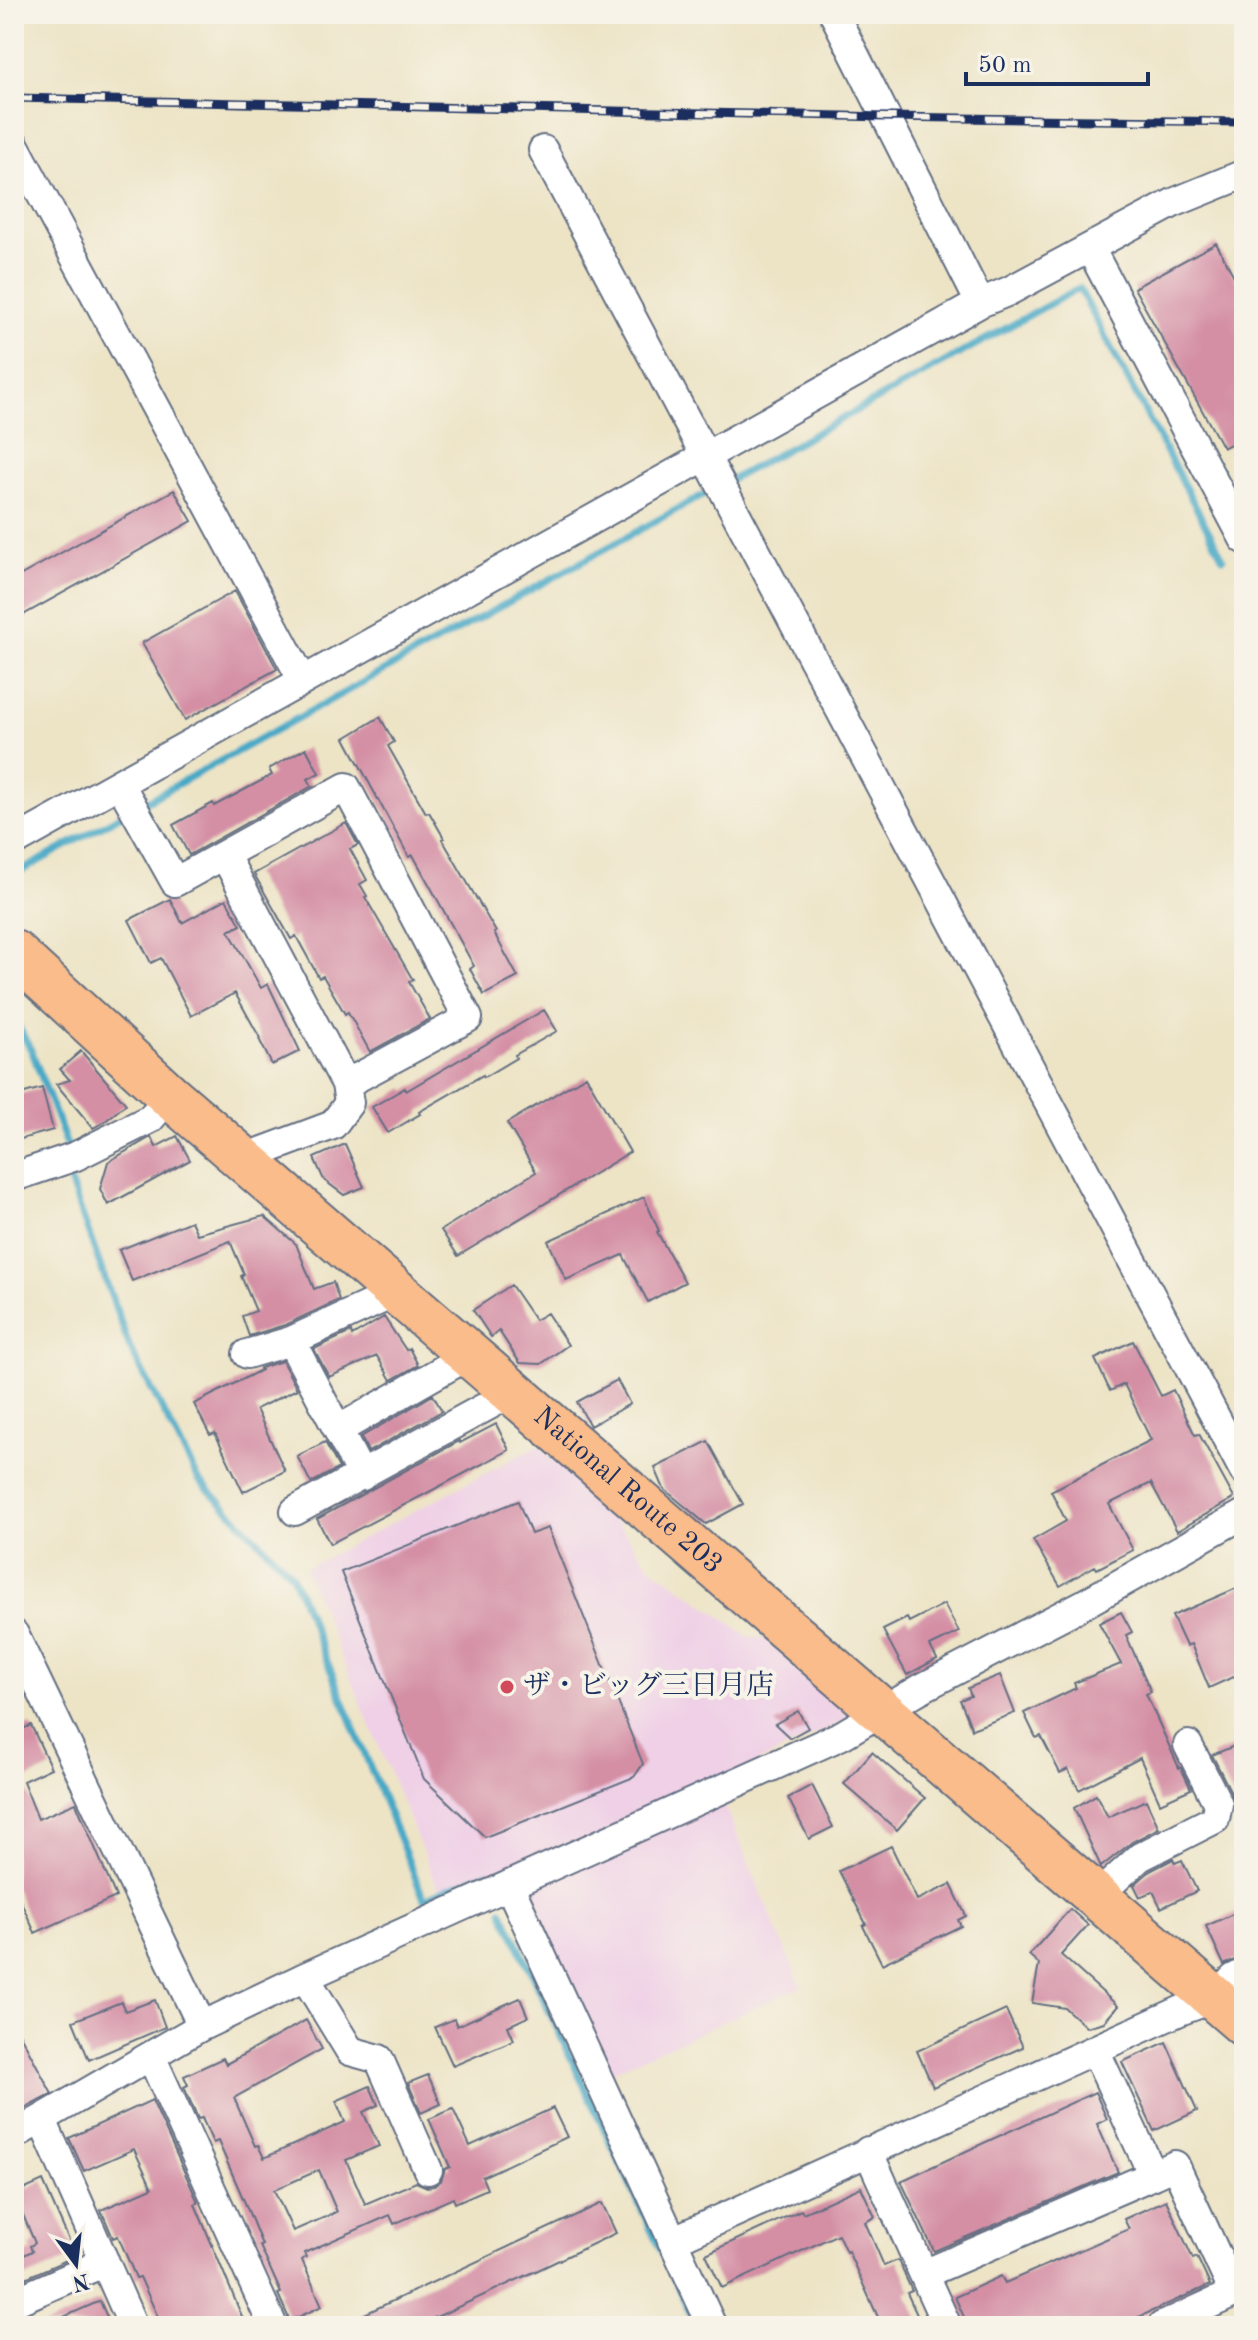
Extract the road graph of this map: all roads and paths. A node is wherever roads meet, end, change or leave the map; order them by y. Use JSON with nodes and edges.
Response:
{"nodes":[{"id":1,"x":834,"y":14,"type":"edge"},
{"id":2,"x":14,"y":144,"type":"edge"},
{"id":3,"x":543,"y":150,"type":"dead end"},
{"id":4,"x":1244,"y":174,"type":"edge"},
{"id":5,"x":1090,"y":248,"type":"junction"},
{"id":6,"x":980,"y":303,"type":"junction"},
{"id":7,"x":704,"y":457,"type":"junction"},
{"id":8,"x":1244,"y":539,"type":"edge"},
{"id":9,"x":303,"y":681,"type":"junction"},
{"id":10,"x":120,"y":784,"type":"junction"},
{"id":11,"x":14,"y":842,"type":"edge"},
{"id":12,"x":225,"y":856,"type":"junction"},
{"id":13,"x":14,"y":953,"type":"edge"},
{"id":14,"x":346,"y":1084,"type":"junction"},
{"id":15,"x":170,"y":1096,"type":"junction"},
{"id":16,"x":242,"y":1159,"type":"junction"},
{"id":17,"x":14,"y":1177,"type":"edge"},
{"id":18,"x":397,"y":1292,"type":"junction"},
{"id":19,"x":291,"y":1341,"type":"junction"},
{"id":20,"x":247,"y":1354,"type":"dead end"},
{"id":21,"x":469,"y":1355,"type":"junction"},
{"id":22,"x":513,"y":1392,"type":"junction"},
{"id":23,"x":338,"y":1430,"type":"junction"},
{"id":24,"x":1244,"y":1471,"type":"edge"},
{"id":25,"x":362,"y":1476,"type":"junction"},
{"id":26,"x":295,"y":1511,"type":"dead end"},
{"id":27,"x":1244,"y":1514,"type":"edge"},
{"id":28,"x":14,"y":1634,"type":"edge"},
{"id":29,"x":883,"y":1712,"type":"junction"},
{"id":30,"x":1188,"y":1745,"type":"dead end"},
{"id":31,"x":509,"y":1885,"type":"junction"},
{"id":32,"x":1097,"y":1896,"type":"junction"},
{"id":33,"x":305,"y":1977,"type":"junction"},
{"id":34,"x":1234,"y":1998,"type":"edge"},
{"id":35,"x":202,"y":2026,"type":"junction"},
{"id":36,"x":1095,"y":2050,"type":"junction"},
{"id":37,"x":151,"y":2056,"type":"junction"},
{"id":38,"x":42,"y":2120,"type":"junction"},
{"id":39,"x":14,"y":2135,"type":"edge"},
{"id":40,"x":868,"y":2151,"type":"junction"},
{"id":41,"x":428,"y":2170,"type":"dead end"},
{"id":42,"x":1153,"y":2175,"type":"junction"},
{"id":43,"x":672,"y":2241,"type":"junction"},
{"id":44,"x":105,"y":2262,"type":"junction"},
{"id":45,"x":924,"y":2274,"type":"junction"},
{"id":46,"x":14,"y":2302,"type":"edge"},
{"id":47,"x":133,"y":2326,"type":"edge"},
{"id":48,"x":273,"y":2326,"type":"edge"},
{"id":49,"x":712,"y":2326,"type":"edge"},
{"id":50,"x":947,"y":2326,"type":"edge"},
{"id":51,"x":1162,"y":2326,"type":"edge"}],
"edges":[{"from":1,"to":6,"type":"street"},
{"from":2,"to":9,"type":"street"},
{"from":3,"to":7,"type":"street"},
{"from":4,"to":5,"type":"street"},
{"from":5,"to":6,"type":"street"},
{"from":5,"to":8,"type":"street"},
{"from":6,"to":7,"type":"street"},
{"from":7,"to":9,"type":"street"},
{"from":7,"to":24,"type":"street"},
{"from":9,"to":10,"type":"street"},
{"from":10,"to":11,"type":"street"},
{"from":10,"to":12,"type":"street"},
{"from":12,"to":14,"type":"street"},
{"from":12,"to":14,"type":"street"},
{"from":13,"to":15,"type":"highway","name":"National Route 203"},
{"from":14,"to":16,"type":"street"},
{"from":15,"to":16,"type":"highway","name":"National Route 203"},
{"from":15,"to":17,"type":"street"},
{"from":16,"to":18,"type":"highway","name":"National Route 203"},
{"from":18,"to":19,"type":"street"},
{"from":18,"to":21,"type":"highway","name":"National Route 203"},
{"from":19,"to":20,"type":"street"},
{"from":19,"to":23,"type":"street"},
{"from":21,"to":22,"type":"highway","name":"National Route 203"},
{"from":21,"to":23,"type":"street"},
{"from":22,"to":25,"type":"street"},
{"from":22,"to":29,"type":"highway","name":"National Route 203"},
{"from":23,"to":25,"type":"street"},
{"from":25,"to":26,"type":"street"},
{"from":27,"to":29,"type":"street"},
{"from":28,"to":35,"type":"street"},
{"from":29,"to":31,"type":"street"},
{"from":29,"to":32,"type":"highway","name":"National Route 203"},
{"from":30,"to":32,"type":"street"},
{"from":31,"to":33,"type":"street"},
{"from":31,"to":43,"type":"street"},
{"from":32,"to":34,"type":"highway","name":"National Route 203"},
{"from":33,"to":35,"type":"street"},
{"from":33,"to":41,"type":"street"},
{"from":34,"to":36,"type":"street"},
{"from":35,"to":37,"type":"street"},
{"from":36,"to":40,"type":"street"},
{"from":36,"to":42,"type":"street"},
{"from":37,"to":38,"type":"street"},
{"from":37,"to":48,"type":"street"},
{"from":38,"to":39,"type":"street"},
{"from":38,"to":44,"type":"street"},
{"from":40,"to":43,"type":"street"},
{"from":40,"to":45,"type":"street"},
{"from":42,"to":45,"type":"street"},
{"from":42,"to":51,"type":"street"},
{"from":43,"to":49,"type":"street"},
{"from":44,"to":46,"type":"street"},
{"from":44,"to":47,"type":"street"},
{"from":45,"to":50,"type":"street"}]}
